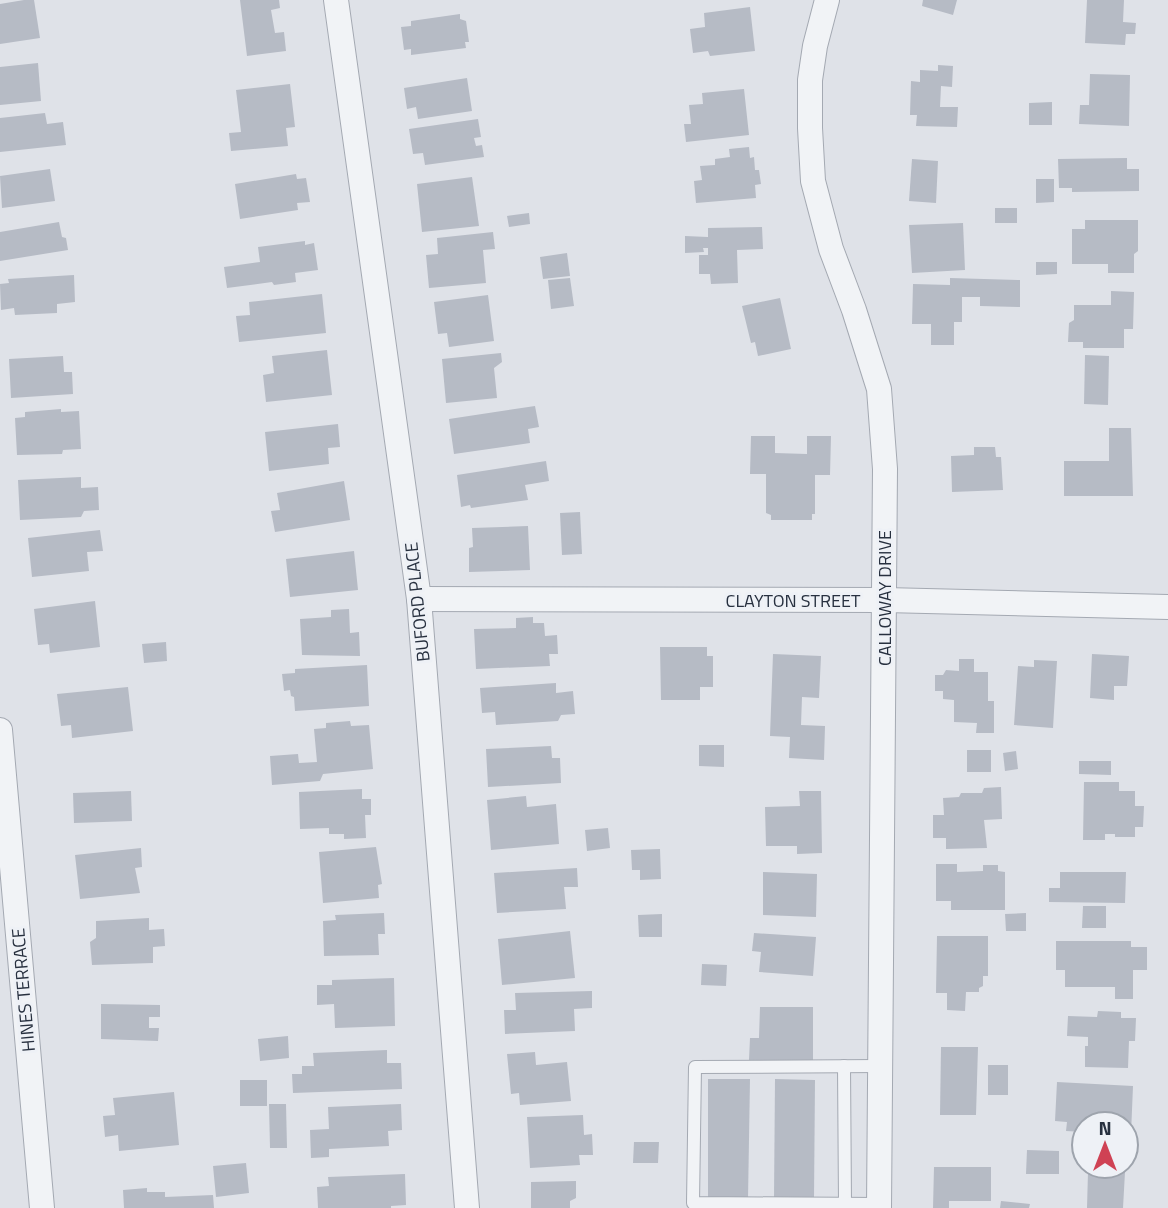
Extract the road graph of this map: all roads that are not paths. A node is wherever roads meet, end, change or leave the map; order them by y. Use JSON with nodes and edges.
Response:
{"nodes":[{"id":1,"x":336,"y":0,"type":"edge"},
{"id":2,"x":827,"y":0,"type":"edge"},
{"id":3,"x":418,"y":599,"type":"junction"},
{"id":4,"x":885,"y":600,"type":"junction"},
{"id":5,"x":1168,"y":607,"type":"edge"},
{"id":6,"x":0,"y":730,"type":"edge"},
{"id":7,"x":844,"y":1066,"type":"junction"},
{"id":8,"x":880,"y":1066,"type":"junction"},
{"id":9,"x":845,"y":1204,"type":"junction"},
{"id":10,"x":879,"y":1206,"type":"edge"},
{"id":11,"x":42,"y":1208,"type":"edge"},
{"id":12,"x":467,"y":1208,"type":"edge"}],
"edges":[{"from":1,"to":3,"type":"street","name":"BUFORD PLACE"},
{"from":2,"to":4,"type":"street","name":"CALLOWAY DRIVE"},
{"from":3,"to":4,"type":"street","name":"CLAYTON STREET"},
{"from":3,"to":12,"type":"street","name":"BUFORD PLACE"},
{"from":4,"to":5,"type":"street","name":"CLAYTON STREET"},
{"from":4,"to":8,"type":"street","name":"CALLOWAY DRIVE"},
{"from":6,"to":11,"type":"street","name":"HINES TERRACE"},
{"from":7,"to":8,"type":"lane"},
{"from":7,"to":9,"type":"lane"},
{"from":7,"to":9,"type":"lane"},
{"from":8,"to":10,"type":"street","name":"CALLOWAY DRIVE"},
{"from":9,"to":10,"type":"lane"}]}
